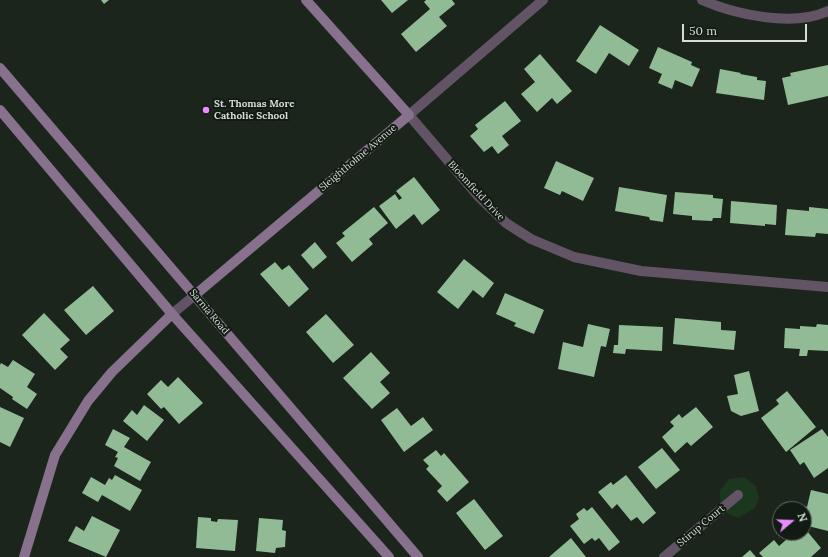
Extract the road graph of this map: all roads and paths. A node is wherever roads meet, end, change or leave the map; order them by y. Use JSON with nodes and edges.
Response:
{"nodes":[{"id":1,"x":306,"y":0,"type":"edge"},
{"id":2,"x":543,"y":0,"type":"edge"},
{"id":3,"x":702,"y":0,"type":"edge"},
{"id":4,"x":828,"y":11,"type":"edge"},
{"id":5,"x":0,"y":68,"type":"edge"},
{"id":6,"x":0,"y":110,"type":"edge"},
{"id":7,"x":409,"y":115,"type":"junction"},
{"id":8,"x":828,"y":287,"type":"edge"},
{"id":9,"x":195,"y":295,"type":"junction"},
{"id":10,"x":172,"y":314,"type":"junction"},
{"id":11,"x":738,"y":496,"type":"dead end"},
{"id":12,"x":24,"y":557,"type":"edge"},
{"id":13,"x":389,"y":557,"type":"edge"},
{"id":14,"x":418,"y":557,"type":"edge"},
{"id":15,"x":664,"y":557,"type":"edge"}],
"edges":[{"from":1,"to":7,"type":"main road","name":"Bloomfield Drive"},
{"from":2,"to":7,"type":"street","name":"Sleightholme Avenue"},
{"from":3,"to":4,"type":"street"},
{"from":5,"to":9,"type":"main road","name":"Sarnia Road"},
{"from":6,"to":10,"type":"main road"},
{"from":7,"to":8,"type":"street","name":"Bloomfield Drive"},
{"from":7,"to":9,"type":"main road","name":"Sleightholme Avenue"},
{"from":9,"to":10,"type":"street","name":"Sleightholme Avenue"},
{"from":9,"to":14,"type":"main road","name":"Sarnia Road"},
{"from":10,"to":12,"type":"main road"},
{"from":10,"to":13,"type":"main road"},
{"from":11,"to":15,"type":"street","name":"Stirup Court"}]}
